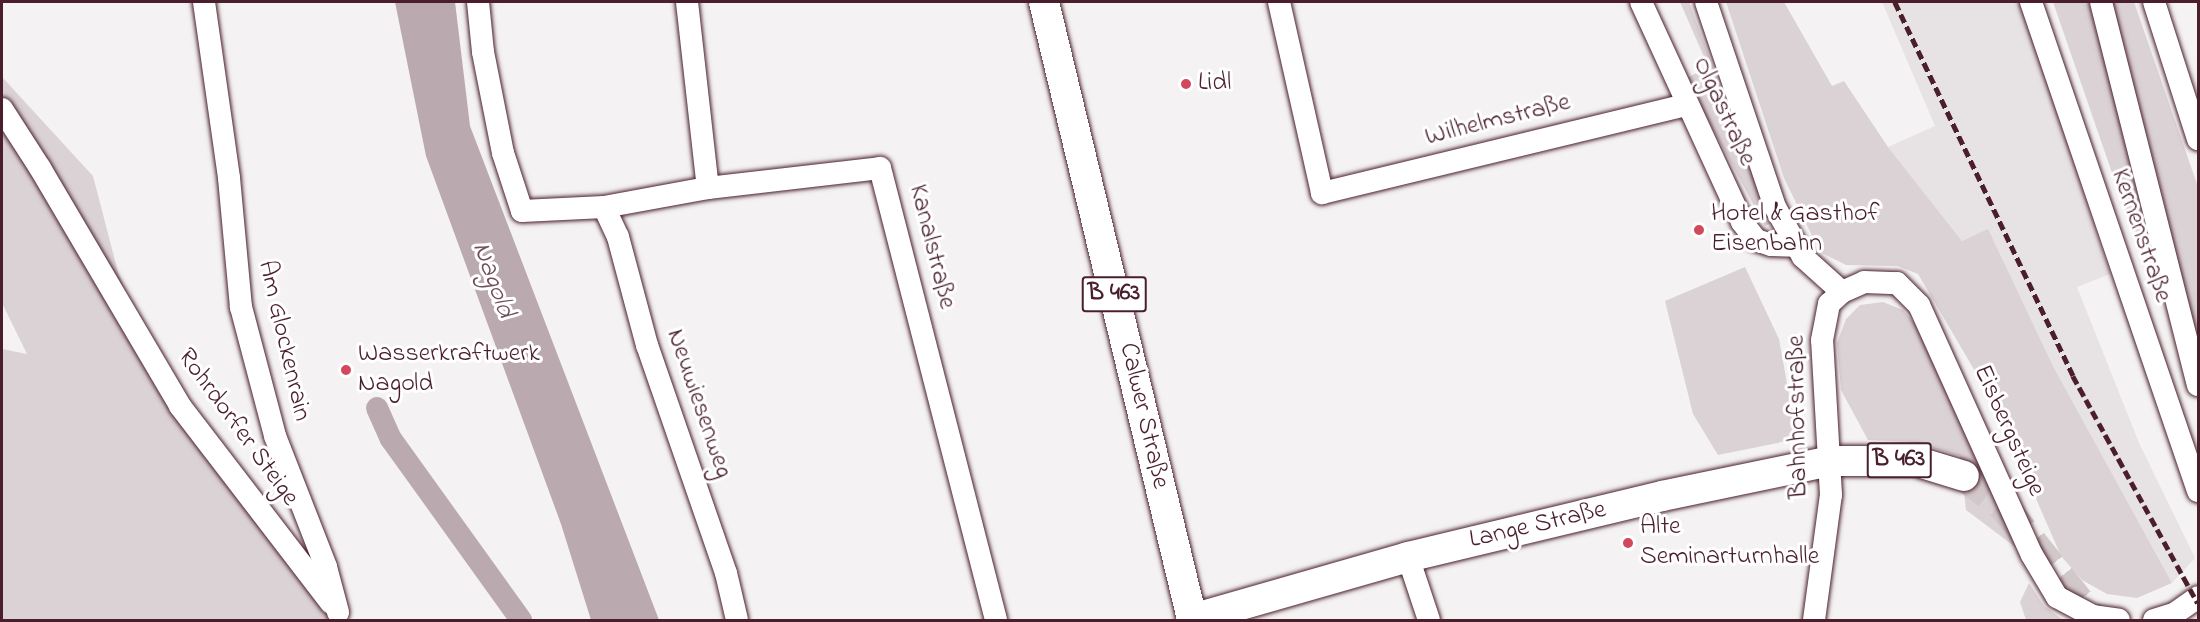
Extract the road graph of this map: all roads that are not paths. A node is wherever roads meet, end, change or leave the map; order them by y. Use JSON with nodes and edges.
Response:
{"nodes":[{"id":1,"x":204,"y":2,"type":"edge"},
{"id":2,"x":478,"y":2,"type":"edge"},
{"id":3,"x":687,"y":2,"type":"edge"},
{"id":4,"x":1044,"y":2,"type":"edge"},
{"id":5,"x":1279,"y":2,"type":"edge"},
{"id":6,"x":1641,"y":2,"type":"edge"},
{"id":7,"x":1706,"y":2,"type":"edge"},
{"id":8,"x":2031,"y":2,"type":"edge"},
{"id":9,"x":2101,"y":2,"type":"edge"},
{"id":10,"x":2154,"y":2,"type":"edge"},
{"id":11,"x":1687,"y":105,"type":"junction"},
{"id":12,"x":2,"y":109,"type":"edge"},
{"id":13,"x":2199,"y":139,"type":"edge"},
{"id":14,"x":708,"y":188,"type":"junction"},
{"id":15,"x":604,"y":207,"type":"junction"},
{"id":16,"x":1794,"y":246,"type":"junction"},
{"id":17,"x":1842,"y":292,"type":"junction"},
{"id":18,"x":2199,"y":385,"type":"edge"},
{"id":19,"x":1831,"y":461,"type":"junction"},
{"id":20,"x":1964,"y":476,"type":"tunnel mouth"},
{"id":21,"x":2198,"y":488,"type":"edge"},
{"id":22,"x":1407,"y":557,"type":"junction"},
{"id":23,"x":2199,"y":597,"type":"edge"},
{"id":24,"x":341,"y":616,"type":"edge"},
{"id":25,"x":1190,"y":620,"type":"edge"},
{"id":26,"x":737,"y":621,"type":"edge"},
{"id":27,"x":996,"y":621,"type":"edge"},
{"id":28,"x":1430,"y":621,"type":"edge"},
{"id":29,"x":1814,"y":621,"type":"edge"},
{"id":30,"x":2119,"y":621,"type":"edge"},
{"id":31,"x":2154,"y":621,"type":"edge"}],
"edges":[{"from":1,"to":24,"type":"street","name":"Am Glockenrain"},
{"from":2,"to":15,"type":"street"},
{"from":3,"to":14,"type":"street"},
{"from":4,"to":25,"type":"main road","name":"Calwer Straße","number":"B 463"},
{"from":5,"to":11,"type":"street","name":"Wilhelmstraße"},
{"from":6,"to":11,"type":"street","name":"Olgastraße"},
{"from":7,"to":16,"type":"street"},
{"from":8,"to":21,"type":"street","name":"Kernenstraße"},
{"from":9,"to":18,"type":"street"},
{"from":10,"to":13,"type":"street"},
{"from":11,"to":16,"type":"street","name":"Olgastraße"},
{"from":12,"to":24,"type":"street","name":"Rohrdorfer Steige"},
{"from":14,"to":15,"type":"street"},
{"from":14,"to":27,"type":"street","name":"Kanalstraße"},
{"from":15,"to":26,"type":"street","name":"Neuwiesenweg"},
{"from":16,"to":17,"type":"street"},
{"from":17,"to":19,"type":"street","name":"Bahnhofstraße"},
{"from":17,"to":30,"type":"street","name":"Eisbergsteige"},
{"from":19,"to":20,"type":"main road","name":"Lange Straße","number":"B 463"},
{"from":19,"to":22,"type":"main road","name":"Lange Straße","number":"B 463"},
{"from":19,"to":29,"type":"street","name":"Bahnhofstraße"},
{"from":22,"to":25,"type":"main road","name":"Lange Straße","number":"B 463"},
{"from":22,"to":28,"type":"street"},
{"from":23,"to":31,"type":"street"}]}
